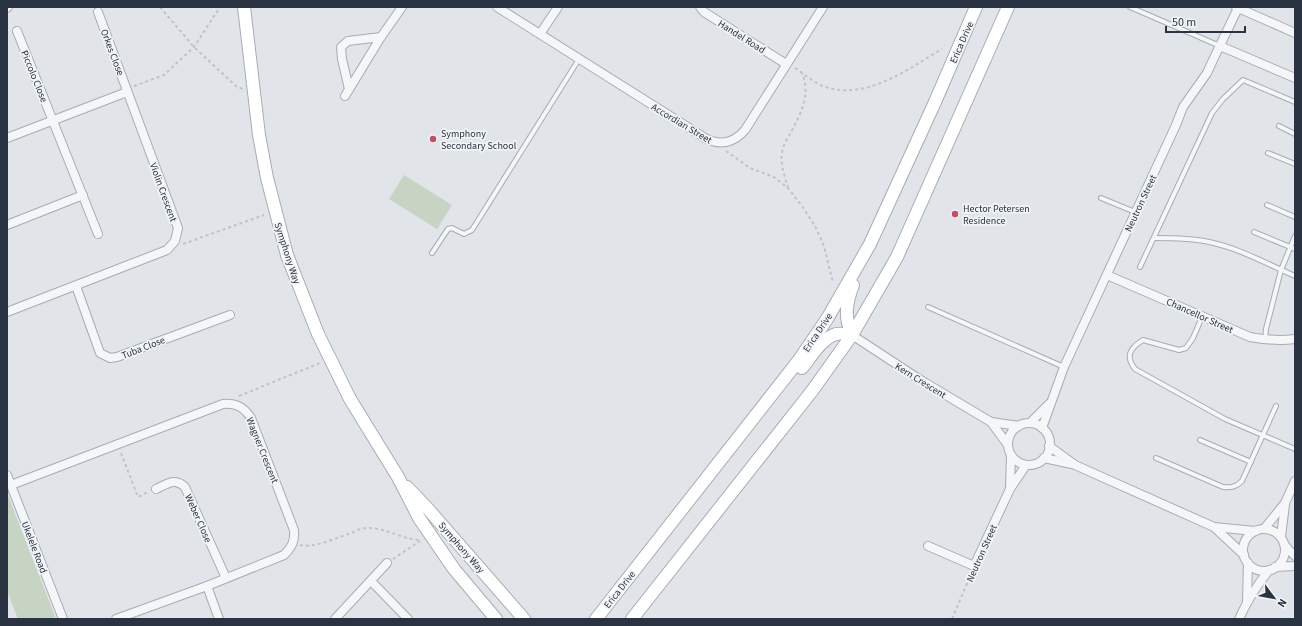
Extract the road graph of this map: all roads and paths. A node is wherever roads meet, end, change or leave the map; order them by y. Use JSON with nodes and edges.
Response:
{"nodes":[{"id":1,"x":160,"y":7,"type":"edge"},
{"id":2,"x":220,"y":7,"type":"edge"},
{"id":3,"x":244,"y":7,"type":"edge"},
{"id":4,"x":402,"y":7,"type":"edge"},
{"id":5,"x":497,"y":7,"type":"edge"},
{"id":6,"x":558,"y":7,"type":"edge"},
{"id":7,"x":700,"y":7,"type":"edge"},
{"id":8,"x":823,"y":7,"type":"edge"},
{"id":9,"x":976,"y":7,"type":"edge"},
{"id":10,"x":1008,"y":7,"type":"edge"},
{"id":11,"x":1130,"y":7,"type":"edge"},
{"id":12,"x":1237,"y":7,"type":"edge"},
{"id":13,"x":98,"y":12,"type":"dead end"},
{"id":14,"x":17,"y":31,"type":"dead end"},
{"id":15,"x":1295,"y":33,"type":"edge"},
{"id":16,"x":540,"y":34,"type":"junction"},
{"id":17,"x":381,"y":37,"type":"junction"},
{"id":18,"x":1220,"y":46,"type":"junction"},
{"id":19,"x":194,"y":47,"type":"junction"},
{"id":20,"x":942,"y":49,"type":"dead end"},
{"id":21,"x":579,"y":59,"type":"junction"},
{"id":22,"x":790,"y":65,"type":"junction"},
{"id":23,"x":801,"y":72,"type":"junction"},
{"id":24,"x":1295,"y":78,"type":"edge"},
{"id":25,"x":244,"y":90,"type":"dead end"},
{"id":26,"x":127,"y":92,"type":"junction"},
{"id":27,"x":1295,"y":102,"type":"edge"},
{"id":28,"x":53,"y":120,"type":"junction"},
{"id":29,"x":1279,"y":126,"type":"dead end"},
{"id":30,"x":1295,"y":134,"type":"edge"},
{"id":31,"x":7,"y":138,"type":"edge"},
{"id":32,"x":725,"y":150,"type":"dead end"},
{"id":33,"x":1268,"y":153,"type":"dead end"},
{"id":34,"x":1295,"y":164,"type":"edge"},
{"id":35,"x":788,"y":188,"type":"junction"},
{"id":36,"x":83,"y":195,"type":"junction"},
{"id":37,"x":1102,"y":198,"type":"dead end"},
{"id":38,"x":1267,"y":205,"type":"dead end"},
{"id":39,"x":1136,"y":212,"type":"junction"},
{"id":40,"x":264,"y":216,"type":"dead end"},
{"id":41,"x":1295,"y":217,"type":"edge"},
{"id":42,"x":7,"y":225,"type":"edge"},
{"id":43,"x":1254,"y":232,"type":"dead end"},
{"id":44,"x":98,"y":234,"type":"dead end"},
{"id":45,"x":1295,"y":236,"type":"edge"},
{"id":46,"x":1154,"y":238,"type":"junction"},
{"id":47,"x":180,"y":245,"type":"dead end"},
{"id":48,"x":1290,"y":247,"type":"junction"},
{"id":49,"x":1295,"y":249,"type":"edge"},
{"id":50,"x":432,"y":254,"type":"dead end"},
{"id":51,"x":863,"y":257,"type":"junction"},
{"id":52,"x":1140,"y":267,"type":"dead end"},
{"id":53,"x":1281,"y":270,"type":"junction"},
{"id":54,"x":1108,"y":275,"type":"junction"},
{"id":55,"x":1295,"y":276,"type":"edge"},
{"id":56,"x":833,"y":283,"type":"dead end"},
{"id":57,"x":76,"y":286,"type":"junction"},
{"id":58,"x":928,"y":307,"type":"dead end"},
{"id":59,"x":7,"y":312,"type":"edge"},
{"id":60,"x":230,"y":314,"type":"dead end"},
{"id":61,"x":1202,"y":316,"type":"junction"},
{"id":62,"x":852,"y":336,"type":"junction"},
{"id":63,"x":1295,"y":339,"type":"edge"},
{"id":64,"x":1265,"y":340,"type":"junction"},
{"id":65,"x":320,"y":363,"type":"dead end"},
{"id":66,"x":1064,"y":366,"type":"junction"},
{"id":67,"x":237,"y":397,"type":"dead end"},
{"id":68,"x":1051,"y":402,"type":"junction"},
{"id":69,"x":1276,"y":406,"type":"dead end"},
{"id":70,"x":991,"y":422,"type":"junction"},
{"id":71,"x":1030,"y":423,"type":"junction"},
{"id":72,"x":1019,"y":426,"type":"junction"},
{"id":73,"x":1042,"y":428,"type":"junction"},
{"id":74,"x":1262,"y":436,"type":"junction"},
{"id":75,"x":737,"y":438,"type":"junction"},
{"id":76,"x":1200,"y":440,"type":"dead end"},
{"id":77,"x":118,"y":444,"type":"junction"},
{"id":78,"x":1008,"y":445,"type":"junction"},
{"id":79,"x":1049,"y":446,"type":"junction"},
{"id":80,"x":1295,"y":449,"type":"edge"},
{"id":81,"x":1011,"y":456,"type":"junction"},
{"id":82,"x":1044,"y":458,"type":"junction"},
{"id":83,"x":1156,"y":458,"type":"dead end"},
{"id":84,"x":1251,"y":462,"type":"junction"},
{"id":85,"x":1026,"y":465,"type":"junction"},
{"id":86,"x":1075,"y":465,"type":"junction"},
{"id":87,"x":7,"y":475,"type":"edge"},
{"id":88,"x":398,"y":477,"type":"junction"},
{"id":89,"x":1295,"y":481,"type":"edge"},
{"id":90,"x":11,"y":485,"type":"junction"},
{"id":91,"x":1010,"y":488,"type":"junction"},
{"id":92,"x":156,"y":489,"type":"joint"},
{"id":93,"x":1285,"y":503,"type":"junction"},
{"id":94,"x":1214,"y":527,"type":"junction"},
{"id":95,"x":1264,"y":529,"type":"junction"},
{"id":96,"x":1255,"y":531,"type":"junction"},
{"id":97,"x":1282,"y":540,"type":"junction"},
{"id":98,"x":294,"y":542,"type":"junction"},
{"id":99,"x":928,"y":546,"type":"dead end"},
{"id":100,"x":1244,"y":555,"type":"junction"},
{"id":101,"x":1295,"y":556,"type":"edge"},
{"id":102,"x":388,"y":563,"type":"joint"},
{"id":103,"x":1248,"y":563,"type":"junction"},
{"id":104,"x":974,"y":566,"type":"junction"},
{"id":105,"x":1295,"y":566,"type":"edge"},
{"id":106,"x":1272,"y":568,"type":"junction"},
{"id":107,"x":226,"y":578,"type":"junction"},
{"id":108,"x":371,"y":581,"type":"junction"},
{"id":109,"x":207,"y":586,"type":"junction"},
{"id":110,"x":1247,"y":602,"type":"junction"},
{"id":111,"x":63,"y":619,"type":"edge"},
{"id":112,"x":116,"y":619,"type":"edge"},
{"id":113,"x":219,"y":619,"type":"edge"},
{"id":114,"x":335,"y":619,"type":"edge"},
{"id":115,"x":408,"y":619,"type":"edge"},
{"id":116,"x":496,"y":619,"type":"edge"},
{"id":117,"x":524,"y":619,"type":"edge"},
{"id":118,"x":596,"y":619,"type":"edge"},
{"id":119,"x":632,"y":619,"type":"edge"},
{"id":120,"x":952,"y":619,"type":"edge"},
{"id":121,"x":1239,"y":619,"type":"edge"}],
"edges":[{"from":1,"to":19,"type":"path"},
{"from":2,"to":19,"type":"path"},
{"from":3,"to":88,"type":"main road","name":"Symphony Way"},
{"from":4,"to":17,"type":"street"},
{"from":5,"to":16,"type":"street","name":"Accordian Street"},
{"from":6,"to":16,"type":"street"},
{"from":7,"to":22,"type":"street","name":"Handel Road"},
{"from":8,"to":22,"type":"street","name":"Accordian Street"},
{"from":9,"to":51,"type":"main road","name":"Erica Drive"},
{"from":10,"to":62,"type":"main road"},
{"from":11,"to":18,"type":"lane"},
{"from":12,"to":15,"type":"street"},
{"from":12,"to":18,"type":"street","name":"Neutron Street"},
{"from":13,"to":26,"type":"street","name":"Orkes Close"},
{"from":14,"to":28,"type":"street","name":"Piccolo Close"},
{"from":16,"to":21,"type":"street","name":"Accordian Street"},
{"from":17,"to":17,"type":"street"},
{"from":18,"to":24,"type":"street"},
{"from":18,"to":39,"type":"street","name":"Neutron Street"},
{"from":19,"to":25,"type":"path"},
{"from":19,"to":26,"type":"path"},
{"from":20,"to":23,"type":"path"},
{"from":21,"to":22,"type":"street","name":"Accordian Street"},
{"from":21,"to":50,"type":"lane"},
{"from":22,"to":23,"type":"path"},
{"from":23,"to":35,"type":"path"},
{"from":26,"to":28,"type":"street"},
{"from":26,"to":57,"type":"street","name":"Violin Crescent"},
{"from":27,"to":46,"type":"lane"},
{"from":28,"to":31,"type":"street"},
{"from":28,"to":36,"type":"street","name":"Piccolo Close"},
{"from":29,"to":30,"type":"lane"},
{"from":32,"to":35,"type":"path"},
{"from":33,"to":34,"type":"lane"},
{"from":35,"to":56,"type":"path"},
{"from":36,"to":42,"type":"street"},
{"from":36,"to":44,"type":"street","name":"Piccolo Close"},
{"from":37,"to":39,"type":"lane"},
{"from":38,"to":41,"type":"lane"},
{"from":39,"to":54,"type":"street","name":"Neutron Street"},
{"from":40,"to":47,"type":"path"},
{"from":43,"to":48,"type":"lane"},
{"from":45,"to":48,"type":"lane"},
{"from":46,"to":52,"type":"lane"},
{"from":46,"to":53,"type":"lane"},
{"from":48,"to":49,"type":"lane"},
{"from":48,"to":53,"type":"lane"},
{"from":51,"to":62,"type":"main road"},
{"from":51,"to":75,"type":"main road","name":"Erica Drive"},
{"from":53,"to":55,"type":"lane"},
{"from":53,"to":64,"type":"lane"},
{"from":54,"to":61,"type":"street","name":"Chancellor Street"},
{"from":54,"to":66,"type":"street","name":"Neutron Street"},
{"from":57,"to":59,"type":"street","name":"Violin Crescent"},
{"from":57,"to":60,"type":"street","name":"Tuba Close"},
{"from":58,"to":66,"type":"lane"},
{"from":61,"to":64,"type":"street","name":"Chancellor Street"},
{"from":61,"to":74,"type":"lane"},
{"from":62,"to":70,"type":"street","name":"Kern Crescent"},
{"from":62,"to":75,"type":"main road"},
{"from":62,"to":119,"type":"main road"},
{"from":63,"to":64,"type":"street","name":"Chancellor Street"},
{"from":65,"to":67,"type":"path"},
{"from":66,"to":68,"type":"street","name":"Neutron Street"},
{"from":68,"to":71,"type":"street","name":"Neutron Street"},
{"from":68,"to":73,"type":"street","name":"Neutron Street"},
{"from":69,"to":74,"type":"lane"},
{"from":70,"to":72,"type":"street","name":"Kern Crescent"},
{"from":70,"to":78,"type":"street","name":"Kern Crescent"},
{"from":71,"to":72,"type":"street"},
{"from":71,"to":73,"type":"street"},
{"from":72,"to":78,"type":"street"},
{"from":73,"to":79,"type":"street"},
{"from":74,"to":80,"type":"lane"},
{"from":74,"to":84,"type":"lane"},
{"from":75,"to":118,"type":"main road","name":"Erica Drive"},
{"from":76,"to":84,"type":"lane"},
{"from":77,"to":90,"type":"street","name":"Wagner Crescent"},
{"from":77,"to":92,"type":"path"},
{"from":77,"to":98,"type":"street","name":"Wagner Crescent"},
{"from":78,"to":81,"type":"street"},
{"from":79,"to":82,"type":"street"},
{"from":79,"to":86,"type":"street"},
{"from":81,"to":85,"type":"street"},
{"from":81,"to":91,"type":"street","name":"Neutron Street"},
{"from":82,"to":85,"type":"street"},
{"from":82,"to":86,"type":"street"},
{"from":83,"to":84,"type":"lane"},
{"from":85,"to":91,"type":"street","name":"Neutron Street"},
{"from":86,"to":94,"type":"street"},
{"from":87,"to":90,"type":"street","name":"Ukelele Road"},
{"from":88,"to":116,"type":"main road","name":"Symphony Way"},
{"from":88,"to":117,"type":"main road","name":"Symphony Way"},
{"from":89,"to":93,"type":"street"},
{"from":90,"to":111,"type":"street","name":"Ukelele Road"},
{"from":91,"to":104,"type":"street","name":"Neutron Street"},
{"from":92,"to":107,"type":"street","name":"Weber Close"},
{"from":93,"to":95,"type":"street"},
{"from":93,"to":97,"type":"street"},
{"from":94,"to":96,"type":"street"},
{"from":94,"to":100,"type":"street"},
{"from":95,"to":96,"type":"street"},
{"from":95,"to":97,"type":"street"},
{"from":96,"to":100,"type":"street"},
{"from":97,"to":101,"type":"street"},
{"from":97,"to":106,"type":"street"},
{"from":98,"to":102,"type":"path"},
{"from":98,"to":107,"type":"street"},
{"from":99,"to":104,"type":"street"},
{"from":100,"to":103,"type":"street"},
{"from":102,"to":108,"type":"street"},
{"from":103,"to":106,"type":"street"},
{"from":103,"to":110,"type":"street"},
{"from":104,"to":120,"type":"path","name":"Neutron Street"},
{"from":105,"to":106,"type":"street"},
{"from":106,"to":110,"type":"street"},
{"from":107,"to":109,"type":"street"},
{"from":108,"to":114,"type":"street"},
{"from":108,"to":115,"type":"street"},
{"from":109,"to":112,"type":"street"},
{"from":109,"to":113,"type":"street"},
{"from":110,"to":121,"type":"street"}]}
